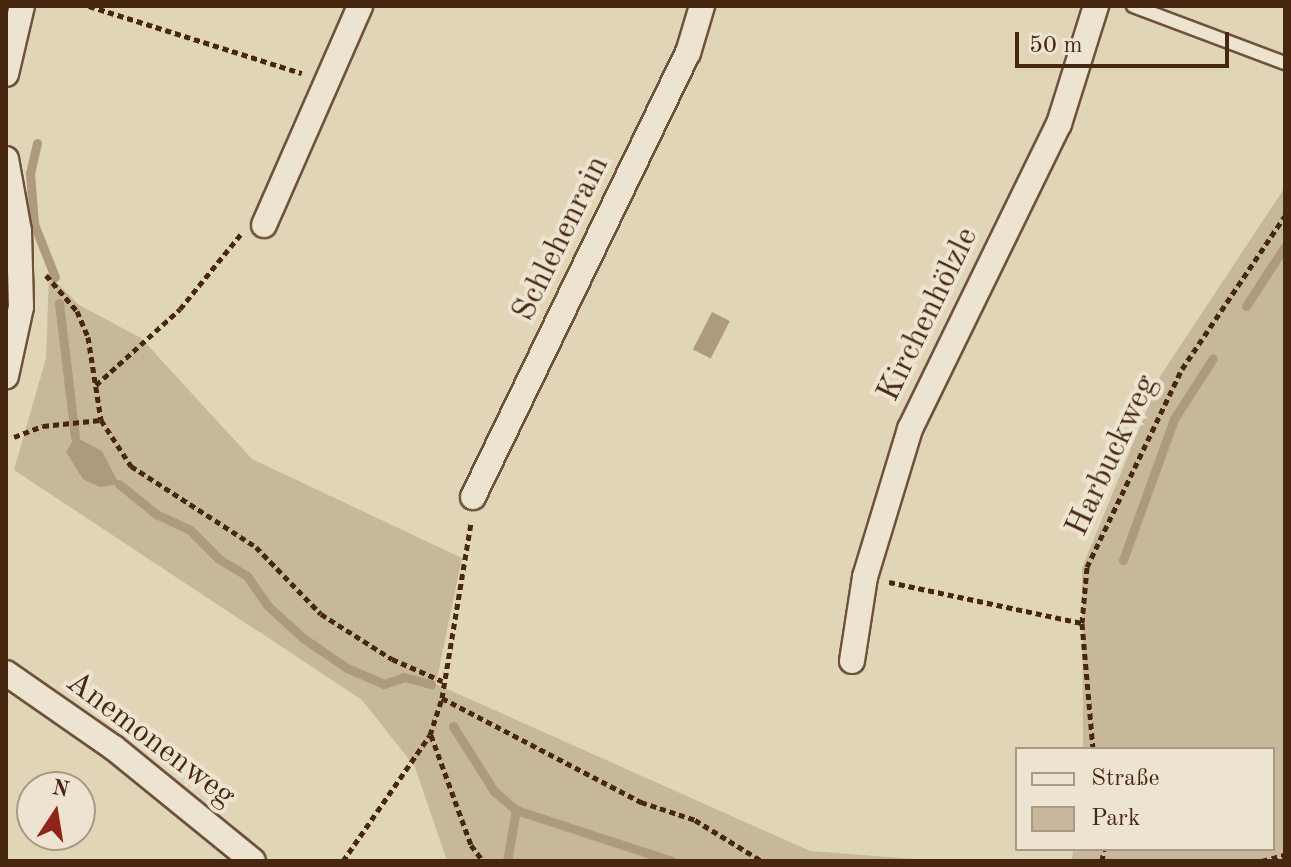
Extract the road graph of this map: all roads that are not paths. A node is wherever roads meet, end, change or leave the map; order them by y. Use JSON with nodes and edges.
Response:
{"nodes":[{"id":1,"x":22,"y":6,"type":"edge"},
{"id":2,"x":360,"y":6,"type":"edge"},
{"id":3,"x":702,"y":6,"type":"edge"},
{"id":4,"x":1096,"y":6,"type":"edge"},
{"id":5,"x":1133,"y":6,"type":"edge"},
{"id":6,"x":1285,"y":63,"type":"edge"},
{"id":7,"x":6,"y":74,"type":"edge"},
{"id":8,"x":6,"y":159,"type":"edge"},
{"id":9,"x":264,"y":225,"type":"road end"},
{"id":10,"x":6,"y":376,"type":"edge"},
{"id":11,"x":473,"y":497,"type":"road end"},
{"id":12,"x":852,"y":661,"type":"dead end"},
{"id":13,"x":6,"y":673,"type":"edge"},
{"id":14,"x":253,"y":861,"type":"edge"}],
"edges":[{"from":1,"to":7,"type":"street"},
{"from":2,"to":9,"type":"street"},
{"from":3,"to":11,"type":"street","name":"Schlehenrain"},
{"from":4,"to":12,"type":"street","name":"Kirchenhölzle"},
{"from":5,"to":6,"type":"lane"},
{"from":8,"to":10,"type":"street"},
{"from":13,"to":14,"type":"street","name":"Anemonenweg"}]}
